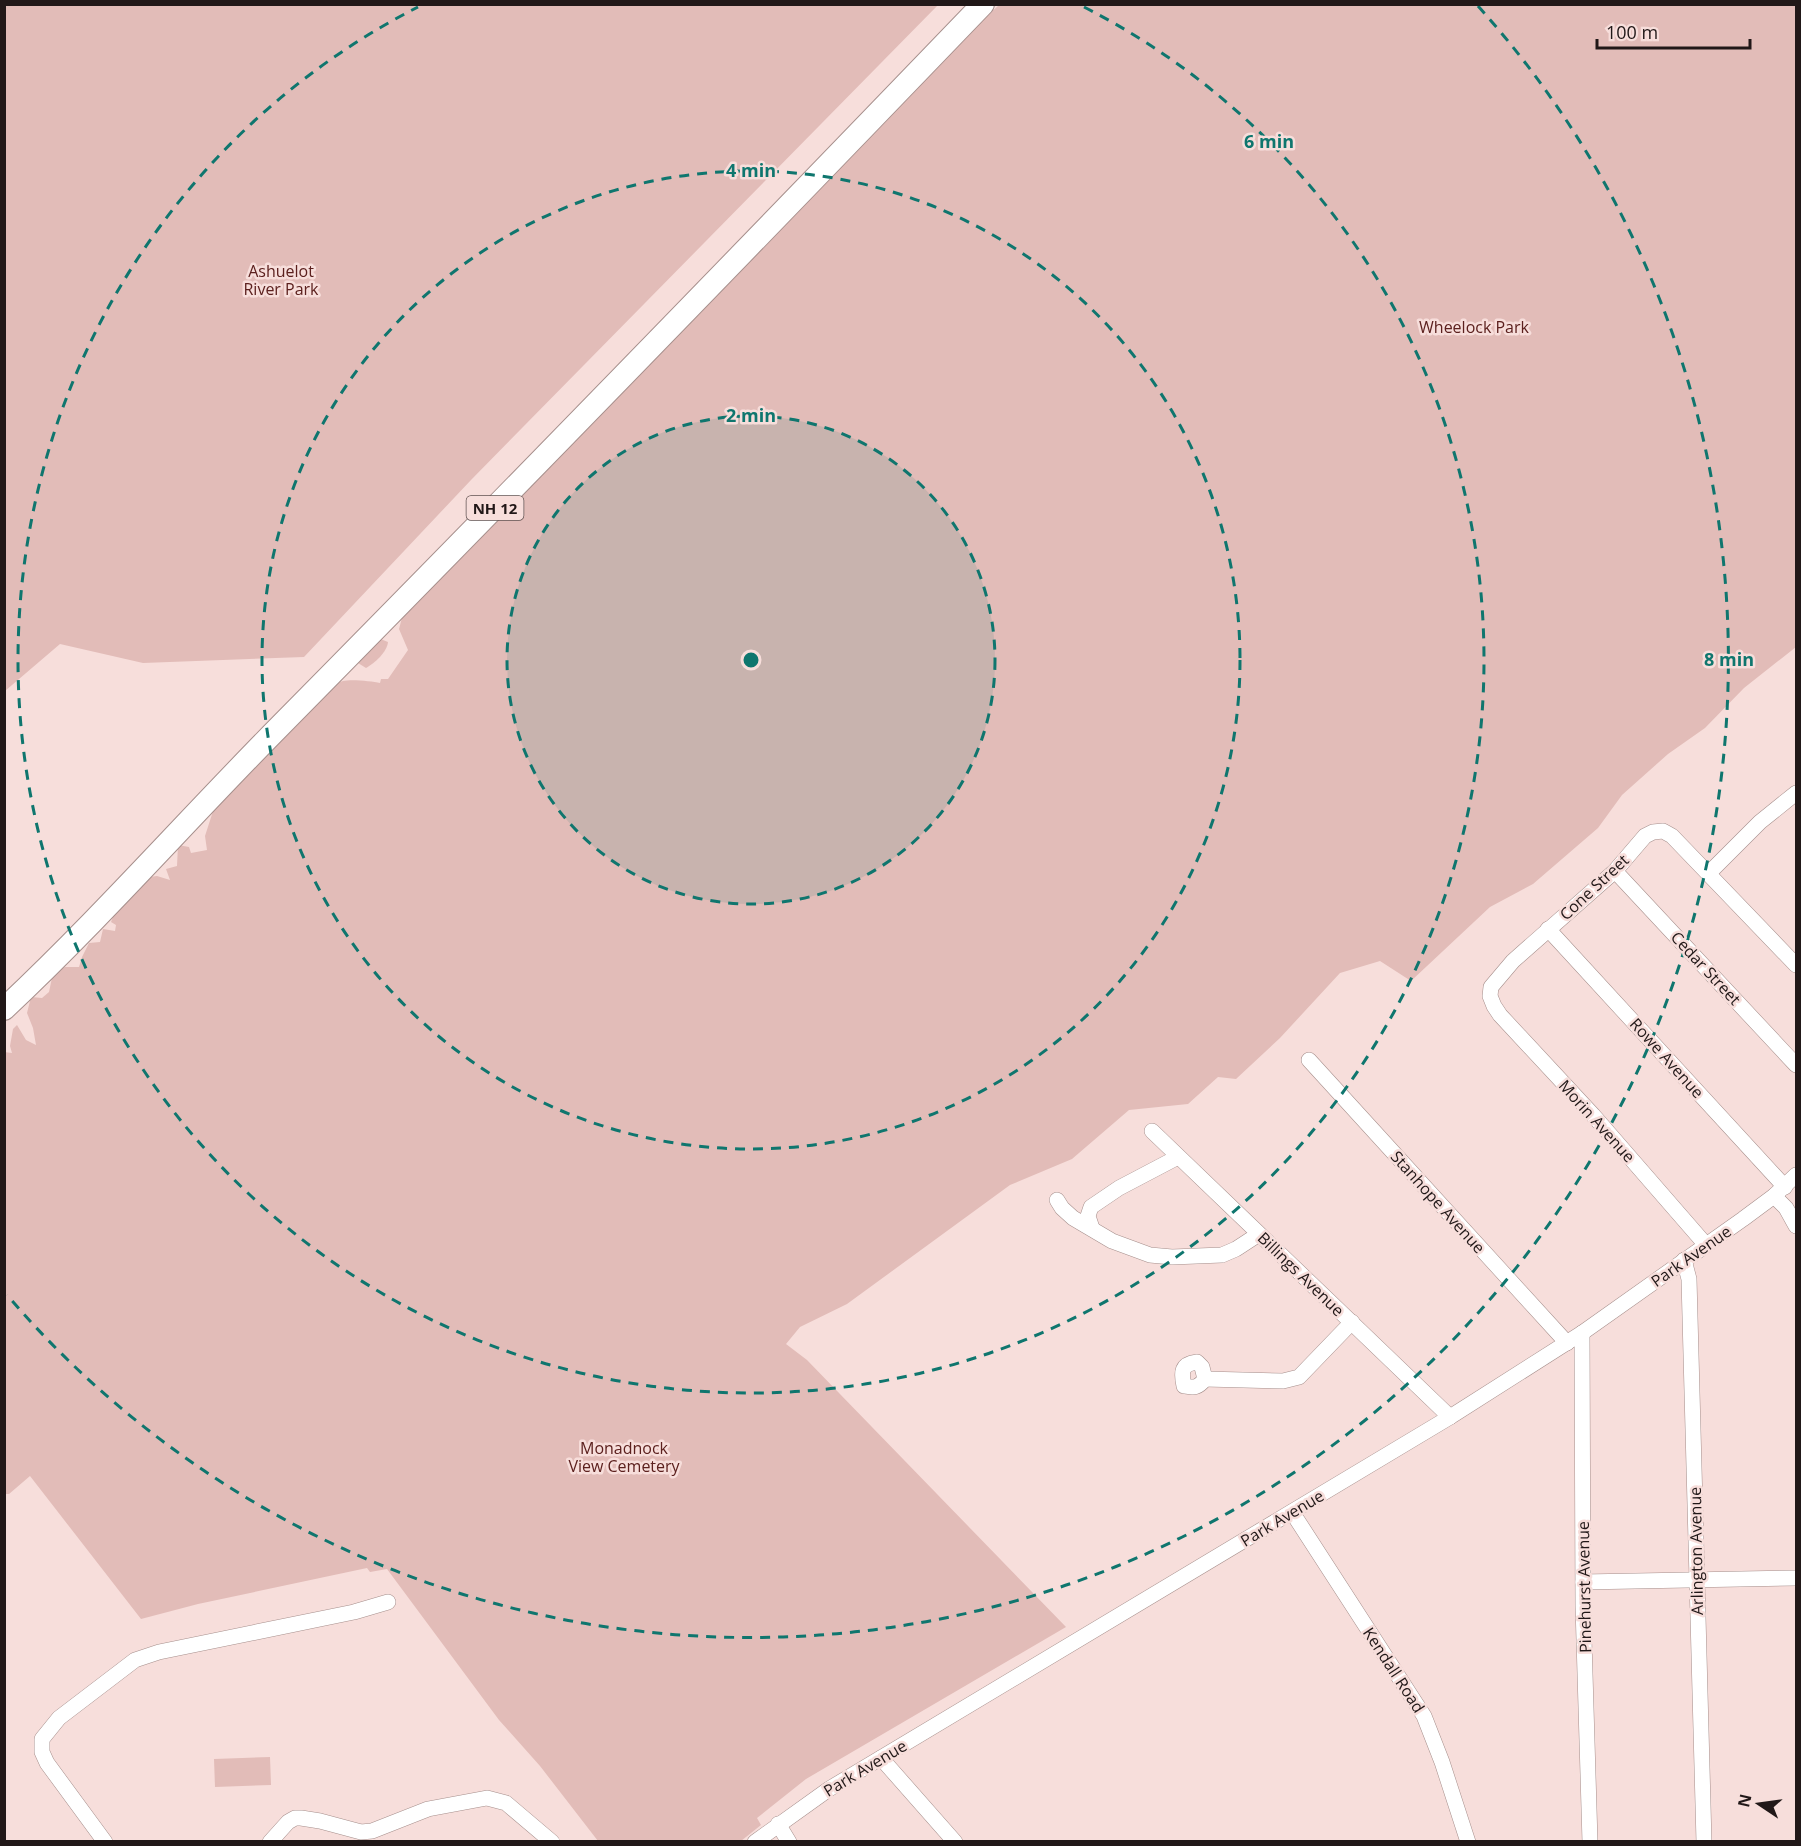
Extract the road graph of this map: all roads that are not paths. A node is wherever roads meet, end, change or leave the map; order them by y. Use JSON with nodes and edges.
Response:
{"nodes":[{"id":1,"x":983,"y":4,"type":"edge"},
{"id":2,"x":1797,"y":793,"type":"edge"},
{"id":3,"x":1615,"y":871,"type":"junction"},
{"id":4,"x":1709,"y":873,"type":"junction"},
{"id":5,"x":1548,"y":929,"type":"junction"},
{"id":6,"x":1797,"y":965,"type":"edge"},
{"id":7,"x":1490,"y":996,"type":"joint"},
{"id":8,"x":4,"y":1009,"type":"edge"},
{"id":9,"x":1309,"y":1060,"type":"dead end"},
{"id":10,"x":1797,"y":1065,"type":"edge"},
{"id":11,"x":1152,"y":1131,"type":"dead end"},
{"id":12,"x":1178,"y":1156,"type":"junction"},
{"id":13,"x":1797,"y":1175,"type":"edge"},
{"id":14,"x":1780,"y":1191,"type":"junction"},
{"id":15,"x":1057,"y":1200,"type":"dead end"},
{"id":16,"x":1797,"y":1226,"type":"edge"},
{"id":17,"x":1092,"y":1228,"type":"junction"},
{"id":18,"x":1259,"y":1234,"type":"junction"},
{"id":19,"x":1706,"y":1245,"type":"junction"},
{"id":20,"x":1684,"y":1260,"type":"junction"},
{"id":21,"x":1352,"y":1322,"type":"junction"},
{"id":22,"x":1582,"y":1333,"type":"junction"},
{"id":23,"x":1567,"y":1343,"type":"junction"},
{"id":24,"x":1205,"y":1379,"type":"dead end"},
{"id":25,"x":1450,"y":1417,"type":"junction"},
{"id":26,"x":1292,"y":1512,"type":"junction"},
{"id":27,"x":1797,"y":1578,"type":"edge"},
{"id":28,"x":1697,"y":1581,"type":"junction"},
{"id":29,"x":1583,"y":1582,"type":"junction"},
{"id":30,"x":388,"y":1602,"type":"dead end"},
{"id":31,"x":881,"y":1758,"type":"junction"},
{"id":32,"x":778,"y":1824,"type":"junction"},
{"id":33,"x":105,"y":1842,"type":"edge"},
{"id":34,"x":270,"y":1842,"type":"edge"},
{"id":35,"x":552,"y":1842,"type":"edge"},
{"id":36,"x":755,"y":1842,"type":"edge"},
{"id":37,"x":789,"y":1842,"type":"edge"},
{"id":38,"x":955,"y":1842,"type":"edge"},
{"id":39,"x":1468,"y":1842,"type":"edge"},
{"id":40,"x":1590,"y":1842,"type":"edge"},
{"id":41,"x":1704,"y":1842,"type":"edge"}],
"edges":[{"from":1,"to":8,"type":"highway","number":"NH 12"},
{"from":2,"to":4,"type":"street"},
{"from":3,"to":4,"type":"street","name":"Cone Street"},
{"from":3,"to":5,"type":"street","name":"Cone Street"},
{"from":3,"to":10,"type":"street","name":"Cedar Street"},
{"from":4,"to":6,"type":"street"},
{"from":5,"to":7,"type":"street","name":"Cone Street"},
{"from":5,"to":14,"type":"street","name":"Rowe Avenue"},
{"from":7,"to":19,"type":"street","name":"Morin Avenue"},
{"from":9,"to":23,"type":"street","name":"Stanhope Avenue"},
{"from":11,"to":12,"type":"street","name":"Billings Avenue"},
{"from":12,"to":17,"type":"street"},
{"from":12,"to":18,"type":"street","name":"Billings Avenue"},
{"from":13,"to":14,"type":"street","name":"Park Avenue"},
{"from":14,"to":16,"type":"street","name":"Rowe Avenue"},
{"from":14,"to":19,"type":"street","name":"Park Avenue"},
{"from":15,"to":17,"type":"street"},
{"from":17,"to":18,"type":"street"},
{"from":18,"to":21,"type":"street","name":"Billings Avenue"},
{"from":19,"to":20,"type":"street","name":"Park Avenue"},
{"from":20,"to":22,"type":"street","name":"Park Avenue"},
{"from":20,"to":28,"type":"street","name":"Arlington Avenue"},
{"from":21,"to":24,"type":"street"},
{"from":21,"to":25,"type":"street","name":"Billings Avenue"},
{"from":22,"to":23,"type":"street","name":"Park Avenue"},
{"from":22,"to":29,"type":"street","name":"Pinehurst Avenue"},
{"from":23,"to":25,"type":"street","name":"Park Avenue"},
{"from":25,"to":26,"type":"street","name":"Park Avenue"},
{"from":26,"to":31,"type":"street","name":"Park Avenue"},
{"from":26,"to":39,"type":"street","name":"Kendall Road"},
{"from":27,"to":28,"type":"street"},
{"from":28,"to":29,"type":"street"},
{"from":28,"to":41,"type":"street","name":"Arlington Avenue"},
{"from":29,"to":40,"type":"street","name":"Pinehurst Avenue"},
{"from":30,"to":33,"type":"street"},
{"from":31,"to":32,"type":"street","name":"Park Avenue"},
{"from":31,"to":38,"type":"street"},
{"from":32,"to":36,"type":"street","name":"Park Avenue"},
{"from":32,"to":37,"type":"street"},
{"from":34,"to":35,"type":"street"}]}
